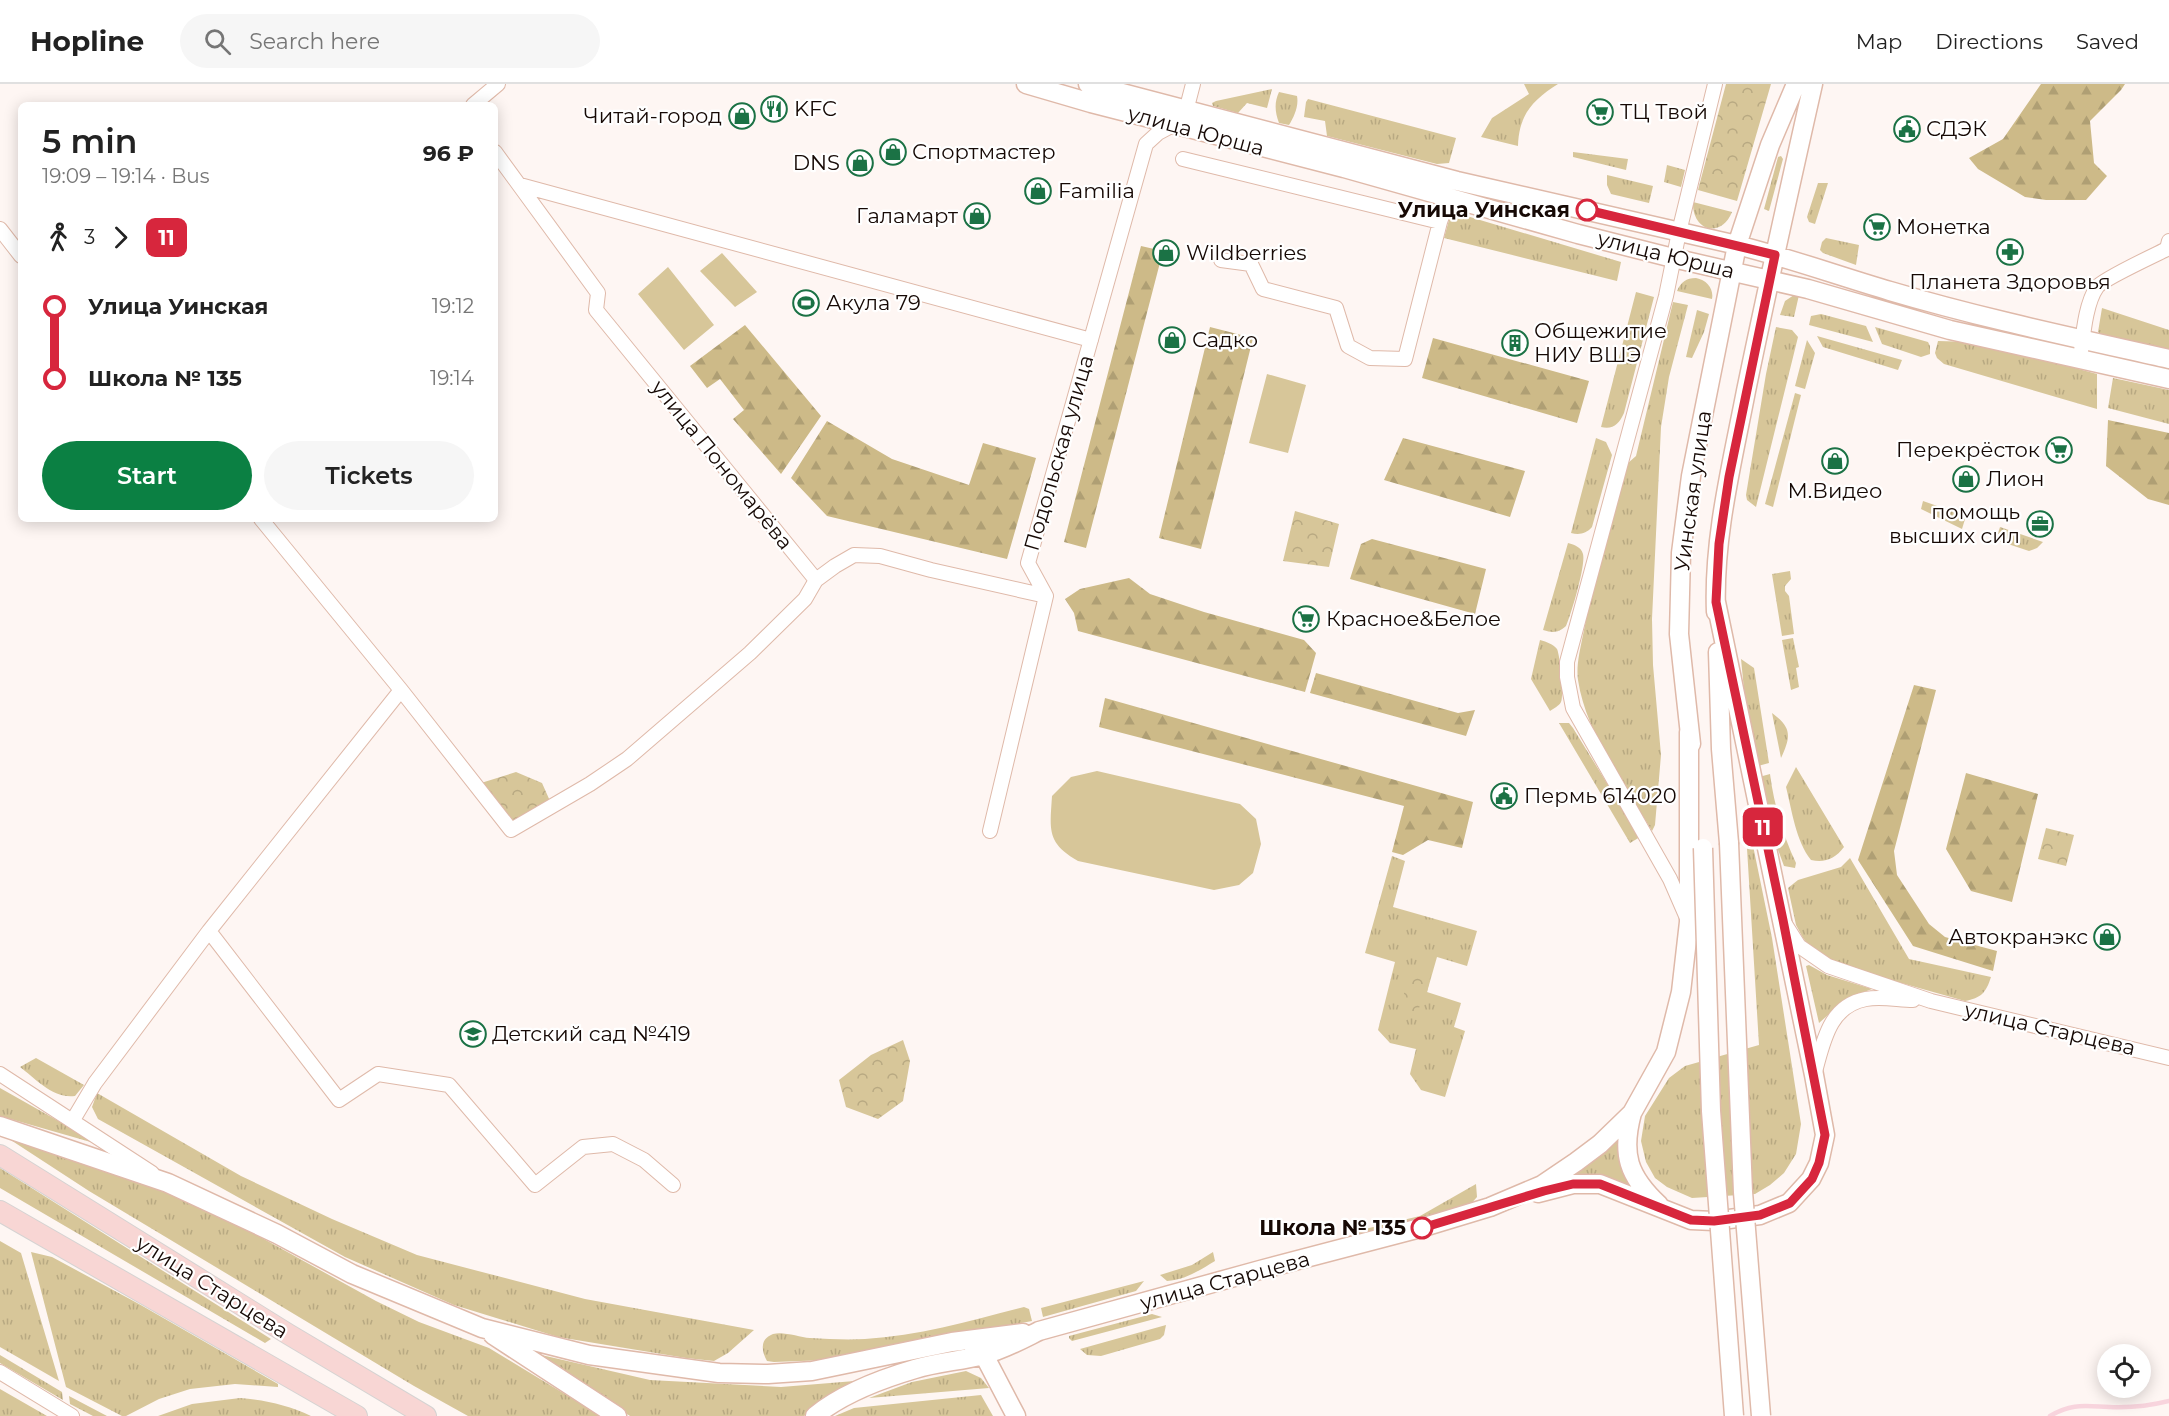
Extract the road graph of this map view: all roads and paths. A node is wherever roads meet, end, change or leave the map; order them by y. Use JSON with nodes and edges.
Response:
{"nodes":[{"id":1,"x":498,"y":84,"type":"edge"},
{"id":2,"x":1026,"y":84,"type":"edge"},
{"id":3,"x":1088,"y":84,"type":"edge"},
{"id":4,"x":1193,"y":84,"type":"edge"},
{"id":5,"x":1715,"y":84,"type":"edge"},
{"id":6,"x":1796,"y":84,"type":"edge"},
{"id":7,"x":1813,"y":84,"type":"edge"},
{"id":8,"x":477,"y":102,"type":"edge"},
{"id":9,"x":1186,"y":111,"type":"junction"},
{"id":10,"x":1173,"y":125,"type":"junction"},
{"id":11,"x":498,"y":156,"type":"edge"},
{"id":12,"x":1183,"y":159,"type":"dead end"},
{"id":13,"x":520,"y":185,"type":"junction"},
{"id":14,"x":1453,"y":189,"type":"junction"},
{"id":15,"x":1440,"y":222,"type":"junction"},
{"id":16,"x":0,"y":229,"type":"edge"},
{"id":17,"x":1679,"y":232,"type":"junction"},
{"id":18,"x":2169,"y":241,"type":"edge"},
{"id":19,"x":1737,"y":245,"type":"junction"},
{"id":20,"x":18,"y":252,"type":"edge"},
{"id":21,"x":1775,"y":255,"type":"junction"},
{"id":22,"x":1673,"y":258,"type":"junction"},
{"id":23,"x":1221,"y":260,"type":"dead end"},
{"id":24,"x":1734,"y":272,"type":"junction"},
{"id":25,"x":1770,"y":280,"type":"junction"},
{"id":26,"x":1091,"y":340,"type":"junction"},
{"id":27,"x":2083,"y":340,"type":"junction"},
{"id":28,"x":2169,"y":358,"type":"edge"},
{"id":29,"x":2080,"y":359,"type":"junction"},
{"id":30,"x":2169,"y":379,"type":"edge"},
{"id":31,"x":263,"y":522,"type":"edge"},
{"id":32,"x":816,"y":580,"type":"junction"},
{"id":33,"x":1046,"y":596,"type":"junction"},
{"id":34,"x":1716,"y":602,"type":"junction"},
{"id":35,"x":401,"y":690,"type":"junction"},
{"id":36,"x":1689,"y":732,"type":"junction"},
{"id":37,"x":990,"y":831,"type":"dead end"},
{"id":38,"x":1783,"y":920,"type":"junction"},
{"id":39,"x":1689,"y":922,"type":"junction"},
{"id":40,"x":208,"y":931,"type":"junction"},
{"id":41,"x":1930,"y":1001,"type":"junction"},
{"id":42,"x":2169,"y":1058,"type":"edge"},
{"id":43,"x":0,"y":1074,"type":"edge"},
{"id":44,"x":1814,"y":1075,"type":"junction"},
{"id":45,"x":1632,"y":1113,"type":"junction"},
{"id":46,"x":73,"y":1120,"type":"junction"},
{"id":47,"x":0,"y":1126,"type":"edge"},
{"id":48,"x":0,"y":1155,"type":"edge"},
{"id":49,"x":168,"y":1183,"type":"junction"},
{"id":50,"x":673,"y":1185,"type":"dead end"},
{"id":51,"x":1490,"y":1207,"type":"junction"},
{"id":52,"x":1663,"y":1209,"type":"junction"},
{"id":53,"x":0,"y":1211,"type":"edge"},
{"id":54,"x":482,"y":1328,"type":"junction"},
{"id":55,"x":1039,"y":1331,"type":"junction"},
{"id":56,"x":952,"y":1342,"type":"junction"},
{"id":57,"x":984,"y":1355,"type":"junction"},
{"id":58,"x":0,"y":1372,"type":"edge"},
{"id":59,"x":72,"y":1416,"type":"edge"},
{"id":60,"x":357,"y":1416,"type":"edge"},
{"id":61,"x":426,"y":1416,"type":"edge"},
{"id":62,"x":617,"y":1416,"type":"edge"},
{"id":63,"x":815,"y":1416,"type":"edge"},
{"id":64,"x":1016,"y":1416,"type":"edge"},
{"id":65,"x":1734,"y":1416,"type":"edge"},
{"id":66,"x":1761,"y":1416,"type":"edge"}],
"edges":[{"from":1,"to":8,"type":"street"},
{"from":2,"to":10,"type":"main road","name":"улица Юрша"},
{"from":3,"to":9,"type":"main road","name":"улица Юрша"},
{"from":4,"to":9,"type":"street"},
{"from":5,"to":17,"type":"street"},
{"from":6,"to":19,"type":"main road","name":"Уинская улица"},
{"from":7,"to":21,"type":"main road","name":"Уинская улица"},
{"from":9,"to":10,"type":"main road"},
{"from":9,"to":14,"type":"main road","name":"улица Юрша"},
{"from":10,"to":14,"type":"main road","name":"улица Юрша"},
{"from":10,"to":26,"type":"street","name":"Подольская улица"},
{"from":11,"to":13,"type":"street","name":"улица Пономарёва"},
{"from":12,"to":15,"type":"street"},
{"from":13,"to":26,"type":"street"},
{"from":13,"to":32,"type":"street","name":"улица Пономарёва"},
{"from":14,"to":15,"type":"street"},
{"from":14,"to":17,"type":"main road","name":"улица Юрша"},
{"from":14,"to":22,"type":"main road","name":"улица Юрша"},
{"from":15,"to":23,"type":"street"},
{"from":16,"to":20,"type":"street"},
{"from":17,"to":19,"type":"main road","name":"улица Юрша"},
{"from":17,"to":22,"type":"street"},
{"from":18,"to":27,"type":"street"},
{"from":19,"to":21,"type":"main road","name":"улица Юрша"},
{"from":19,"to":24,"type":"main road","name":"Уинская улица"},
{"from":21,"to":25,"type":"main road","name":"Уинская улица"},
{"from":21,"to":27,"type":"main road","name":"улица Юрша"},
{"from":22,"to":24,"type":"main road","name":"улица Юрша"},
{"from":22,"to":39,"type":"street"},
{"from":24,"to":25,"type":"main road","name":"улица Юрша"},
{"from":24,"to":36,"type":"main road","name":"Уинская улица"},
{"from":25,"to":29,"type":"main road","name":"улица Юрша"},
{"from":25,"to":34,"type":"main road","name":"Уинская улица"},
{"from":26,"to":33,"type":"street","name":"Подольская улица"},
{"from":27,"to":28,"type":"main road","name":"улица Юрша"},
{"from":27,"to":29,"type":"street"},
{"from":29,"to":30,"type":"main road","name":"улица Юрша"},
{"from":31,"to":35,"type":"street"},
{"from":32,"to":33,"type":"street"},
{"from":32,"to":35,"type":"street"},
{"from":33,"to":37,"type":"street"},
{"from":34,"to":38,"type":"main road"},
{"from":34,"to":66,"type":"main road","name":"Уинская улица","bridge":true},
{"from":35,"to":40,"type":"street"},
{"from":36,"to":39,"type":"main road","name":"улица Старцева"},
{"from":36,"to":65,"type":"main road","name":"Уинская улица","bridge":true},
{"from":38,"to":41,"type":"street"},
{"from":38,"to":44,"type":"main road"},
{"from":39,"to":45,"type":"main road","name":"улица Старцева"},
{"from":40,"to":46,"type":"street"},
{"from":40,"to":50,"type":"street"},
{"from":41,"to":42,"type":"street","name":"улица Старцева"},
{"from":41,"to":44,"type":"street"},
{"from":43,"to":46,"type":"street"},
{"from":44,"to":52,"type":"main road"},
{"from":45,"to":51,"type":"main road","name":"улица Старцева"},
{"from":45,"to":52,"type":"main road"},
{"from":46,"to":49,"type":"street"},
{"from":47,"to":49,"type":"main road"},
{"from":48,"to":61,"type":"main road","name":"улица Старцева"},
{"from":49,"to":54,"type":"main road"},
{"from":51,"to":52,"type":"main road"},
{"from":51,"to":55,"type":"main road","name":"улица Старцева"},
{"from":53,"to":60,"type":"main road","name":"улица Старцева"},
{"from":54,"to":56,"type":"main road"},
{"from":54,"to":62,"type":"main road"},
{"from":55,"to":56,"type":"main road"},
{"from":55,"to":57,"type":"main road","name":"улица Старцева"},
{"from":56,"to":57,"type":"main road"},
{"from":57,"to":63,"type":"main road","name":"улица Старцева"},
{"from":57,"to":64,"type":"main road"},
{"from":58,"to":59,"type":"street"}]}
